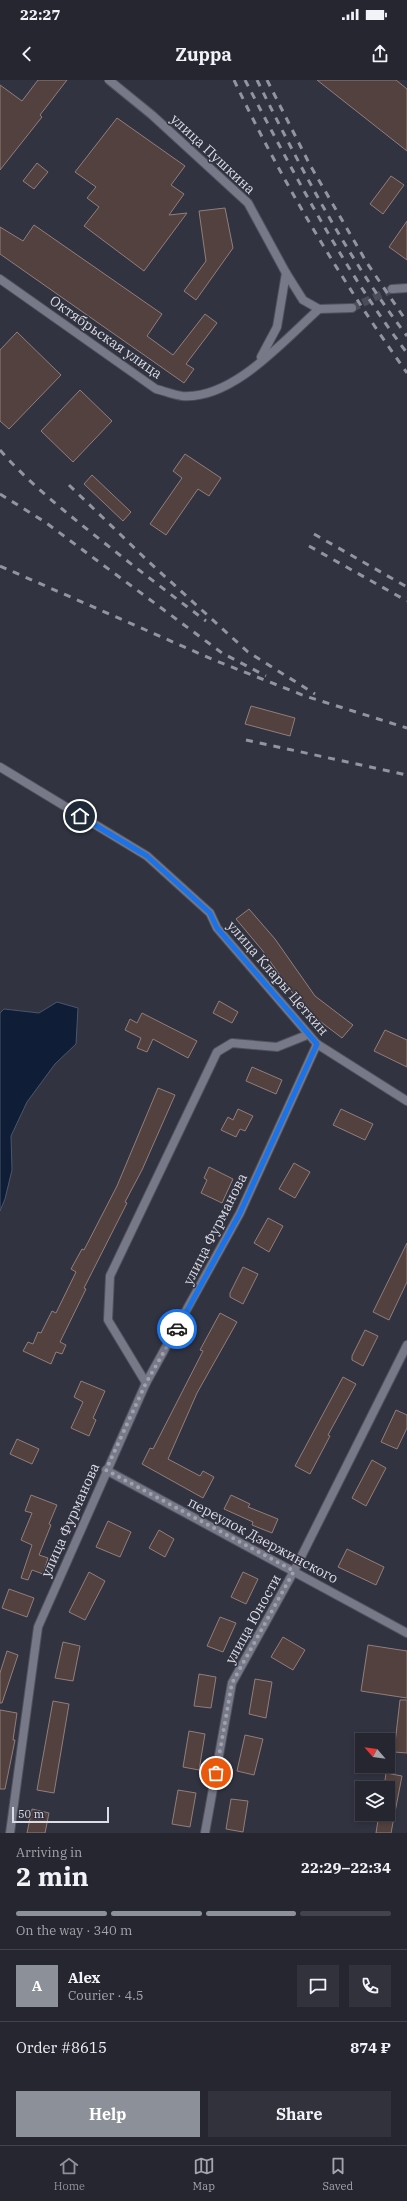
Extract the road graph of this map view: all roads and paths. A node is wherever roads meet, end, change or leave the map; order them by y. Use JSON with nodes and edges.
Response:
{"nodes":[{"id":1,"x":109,"y":80,"type":"edge"},
{"id":2,"x":286,"y":273,"type":"junction"},
{"id":3,"x":0,"y":279,"type":"edge"},
{"id":4,"x":392,"y":288,"type":"tunnel mouth"},
{"id":5,"x":407,"y":288,"type":"edge"},
{"id":6,"x":352,"y":308,"type":"tunnel mouth"},
{"id":7,"x":319,"y":309,"type":"junction"},
{"id":8,"x":250,"y":371,"type":"junction"},
{"id":9,"x":0,"y":767,"type":"edge"},
{"id":10,"x":307,"y":1035,"type":"junction"},
{"id":11,"x":317,"y":1044,"type":"junction"},
{"id":12,"x":407,"y":1101,"type":"edge"},
{"id":13,"x":407,"y":1345,"type":"edge"},
{"id":14,"x":146,"y":1383,"type":"junction"},
{"id":15,"x":106,"y":1470,"type":"junction"},
{"id":16,"x":294,"y":1571,"type":"junction"},
{"id":17,"x":407,"y":1633,"type":"edge"},
{"id":18,"x":10,"y":1833,"type":"edge"},
{"id":19,"x":205,"y":1833,"type":"edge"}],
"edges":[{"from":1,"to":2,"type":"street","name":"улица Пушкина"},
{"from":2,"to":7,"type":"street","name":"улица Пушкина"},
{"from":2,"to":8,"type":"street"},
{"from":3,"to":8,"type":"street","name":"Октябрьская улица"},
{"from":4,"to":5,"type":"street"},
{"from":6,"to":7,"type":"street"},
{"from":7,"to":8,"type":"street","name":"Октябрьская улица"},
{"from":9,"to":10,"type":"street","name":"улица Клары Цеткин"},
{"from":10,"to":11,"type":"street","name":"улица Клары Цеткин"},
{"from":10,"to":14,"type":"street"},
{"from":11,"to":12,"type":"street","name":"улица Клары Цеткин"},
{"from":11,"to":14,"type":"street","name":"улица Фурманова"},
{"from":13,"to":16,"type":"street","name":"улица Юности"},
{"from":14,"to":15,"type":"street","name":"улица Фурманова"},
{"from":15,"to":16,"type":"street","name":"переулок Дзержинского"},
{"from":15,"to":18,"type":"street","name":"улица Фурманова"},
{"from":16,"to":17,"type":"street","name":"переулок Дзержинского"},
{"from":16,"to":19,"type":"street","name":"улица Юности"}]}
